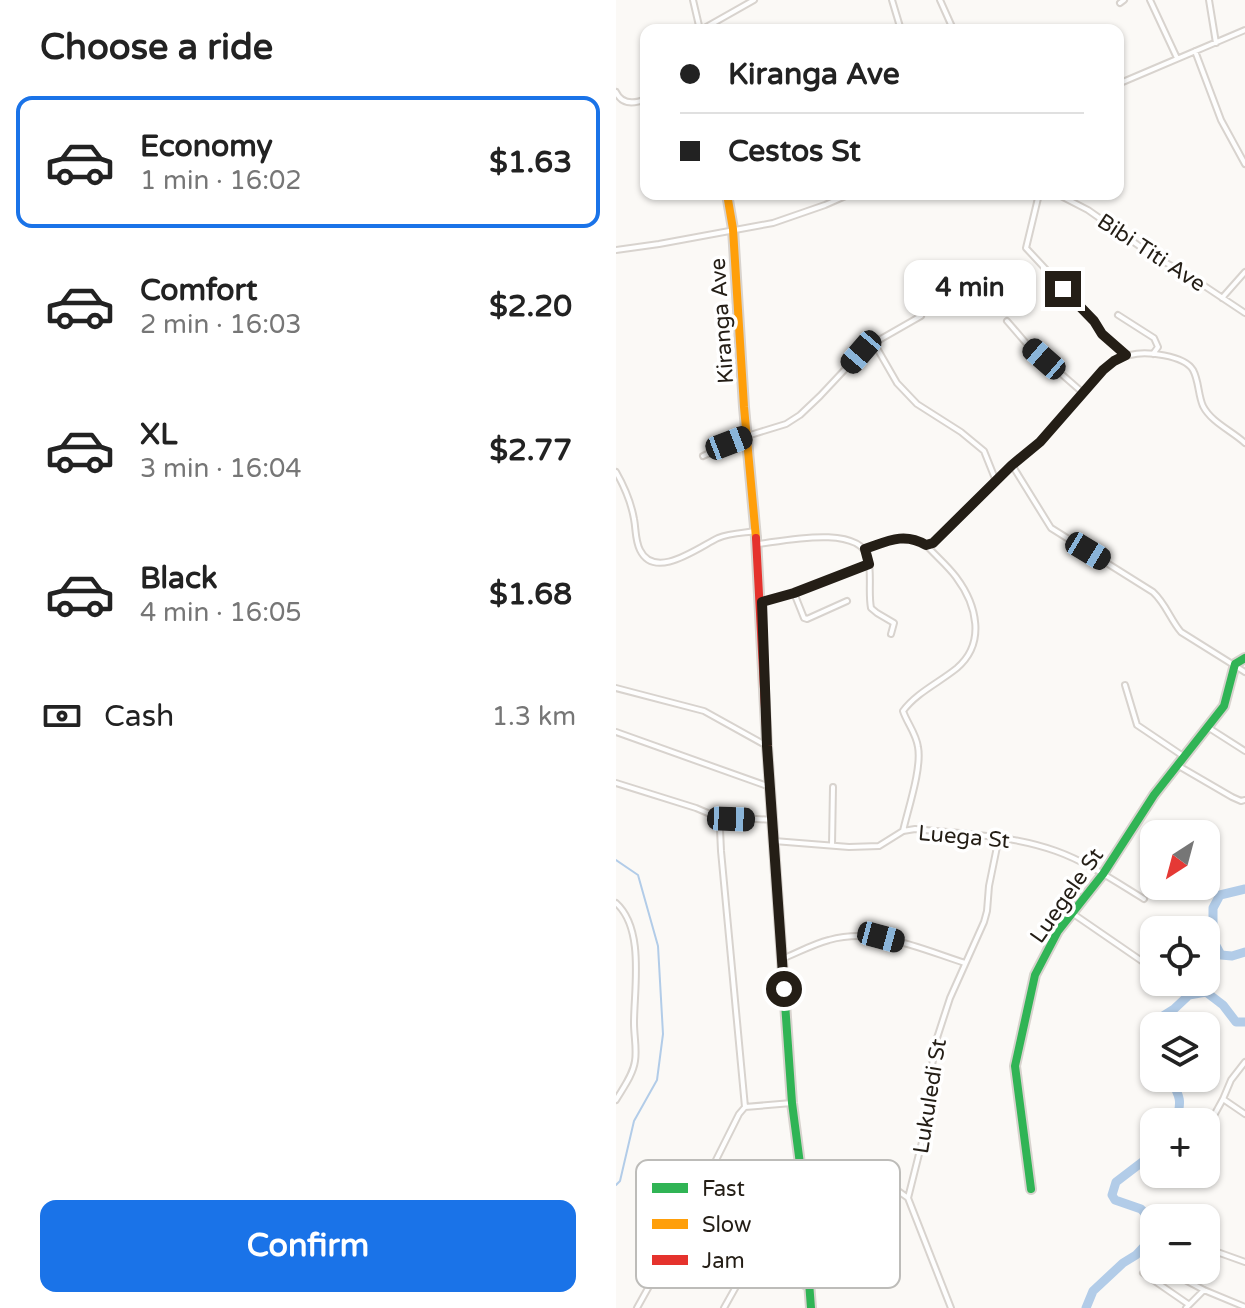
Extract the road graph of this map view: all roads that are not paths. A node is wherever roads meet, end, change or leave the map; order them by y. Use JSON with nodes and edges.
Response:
{"nodes":[{"id":1,"x":693,"y":0,"type":"edge"},
{"id":2,"x":754,"y":0,"type":"edge"},
{"id":3,"x":892,"y":0,"type":"edge"},
{"id":4,"x":940,"y":0,"type":"edge"},
{"id":5,"x":1150,"y":0,"type":"edge"},
{"id":6,"x":1209,"y":0,"type":"edge"},
{"id":7,"x":699,"y":24,"type":"edge"},
{"id":8,"x":712,"y":24,"type":"edge"},
{"id":9,"x":899,"y":24,"type":"edge"},
{"id":10,"x":951,"y":24,"type":"edge"},
{"id":11,"x":1245,"y":30,"type":"edge"},
{"id":12,"x":1216,"y":43,"type":"junction"},
{"id":13,"x":1195,"y":51,"type":"junction"},
{"id":14,"x":1177,"y":58,"type":"junction"},
{"id":15,"x":1124,"y":81,"type":"edge"},
{"id":16,"x":616,"y":92,"type":"edge"},
{"id":17,"x":640,"y":100,"type":"edge"},
{"id":18,"x":1245,"y":164,"type":"edge"},
{"id":19,"x":728,"y":200,"type":"edge"},
{"id":20,"x":836,"y":200,"type":"edge"},
{"id":21,"x":1038,"y":200,"type":"edge"},
{"id":22,"x":1069,"y":200,"type":"edge"},
{"id":23,"x":733,"y":229,"type":"junction"},
{"id":24,"x":616,"y":250,"type":"edge"},
{"id":25,"x":1245,"y":272,"type":"edge"},
{"id":26,"x":1222,"y":298,"type":"junction"},
{"id":27,"x":1245,"y":313,"type":"edge"},
{"id":28,"x":1118,"y":315,"type":"dead end"},
{"id":29,"x":921,"y":316,"type":"dead end"},
{"id":30,"x":1007,"y":321,"type":"dead end"},
{"id":31,"x":874,"y":343,"type":"junction"},
{"id":32,"x":1153,"y":354,"type":"junction"},
{"id":33,"x":1126,"y":355,"type":"junction"},
{"id":34,"x":1082,"y":392,"type":"junction"},
{"id":35,"x":747,"y":436,"type":"junction"},
{"id":36,"x":1245,"y":443,"type":"edge"},
{"id":37,"x":703,"y":456,"type":"dead end"},
{"id":38,"x":1012,"y":465,"type":"junction"},
{"id":39,"x":616,"y":472,"type":"edge"},
{"id":40,"x":996,"y":481,"type":"junction"},
{"id":41,"x":756,"y":531,"type":"junction"},
{"id":42,"x":757,"y":544,"type":"junction"},
{"id":43,"x":926,"y":545,"type":"junction"},
{"id":44,"x":865,"y":549,"type":"junction"},
{"id":45,"x":869,"y":564,"type":"junction"},
{"id":46,"x":794,"y":593,"type":"junction"},
{"id":47,"x":847,"y":601,"type":"dead end"},
{"id":48,"x":762,"y":602,"type":"junction"},
{"id":49,"x":891,"y":634,"type":"dead end"},
{"id":50,"x":1245,"y":658,"type":"edge"},
{"id":51,"x":1235,"y":664,"type":"junction"},
{"id":52,"x":1245,"y":672,"type":"edge"},
{"id":53,"x":1125,"y":685,"type":"dead end"},
{"id":54,"x":616,"y":688,"type":"edge"},
{"id":55,"x":1209,"y":728,"type":"junction"},
{"id":56,"x":616,"y":732,"type":"edge"},
{"id":57,"x":767,"y":746,"type":"junction"},
{"id":58,"x":1245,"y":751,"type":"edge"},
{"id":59,"x":1183,"y":756,"type":"junction"},
{"id":60,"x":1177,"y":765,"type":"junction"},
{"id":61,"x":616,"y":783,"type":"edge"},
{"id":62,"x":770,"y":787,"type":"junction"},
{"id":63,"x":833,"y":787,"type":"dead end"},
{"id":64,"x":1245,"y":800,"type":"edge"},
{"id":65,"x":722,"y":819,"type":"junction"},
{"id":66,"x":773,"y":820,"type":"junction"},
{"id":67,"x":903,"y":831,"type":"junction"},
{"id":68,"x":999,"y":837,"type":"junction"},
{"id":69,"x":774,"y":841,"type":"junction"},
{"id":70,"x":832,"y":845,"type":"junction"},
{"id":71,"x":1103,"y":874,"type":"junction"},
{"id":72,"x":1140,"y":897,"type":"edge"},
{"id":73,"x":618,"y":905,"type":"edge"},
{"id":74,"x":616,"y":913,"type":"edge"},
{"id":75,"x":1072,"y":913,"type":"junction"},
{"id":76,"x":782,"y":959,"type":"junction"},
{"id":77,"x":1140,"y":960,"type":"edge"},
{"id":78,"x":965,"y":963,"type":"junction"},
{"id":79,"x":1245,"y":1062,"type":"edge"},
{"id":80,"x":1223,"y":1099,"type":"junction"},
{"id":81,"x":616,"y":1100,"type":"edge"},
{"id":82,"x":792,"y":1103,"type":"junction"},
{"id":83,"x":745,"y":1107,"type":"junction"},
{"id":84,"x":1218,"y":1108,"type":"edge"},
{"id":85,"x":1245,"y":1114,"type":"edge"},
{"id":86,"x":716,"y":1160,"type":"edge"},
{"id":87,"x":799,"y":1160,"type":"edge"},
{"id":88,"x":1031,"y":1189,"type":"dead end"},
{"id":89,"x":900,"y":1191,"type":"edge"},
{"id":90,"x":908,"y":1198,"type":"junction"},
{"id":91,"x":1220,"y":1253,"type":"edge"},
{"id":92,"x":1245,"y":1262,"type":"edge"},
{"id":93,"x":1158,"y":1284,"type":"edge"},
{"id":94,"x":1193,"y":1284,"type":"edge"},
{"id":95,"x":648,"y":1288,"type":"edge"},
{"id":96,"x":735,"y":1288,"type":"edge"},
{"id":97,"x":811,"y":1289,"type":"edge"},
{"id":98,"x":1204,"y":1290,"type":"junction"},
{"id":99,"x":638,"y":1306,"type":"edge"},
{"id":100,"x":1187,"y":1306,"type":"edge"},
{"id":101,"x":1237,"y":1306,"type":"edge"},
{"id":102,"x":1245,"y":1307,"type":"edge"},
{"id":103,"x":648,"y":1308,"type":"edge"},
{"id":104,"x":724,"y":1308,"type":"edge"},
{"id":105,"x":811,"y":1308,"type":"edge"},
{"id":106,"x":951,"y":1308,"type":"edge"}],
"edges":[{"from":1,"to":7,"type":"street"},
{"from":2,"to":8,"type":"street"},
{"from":3,"to":9,"type":"street"},
{"from":4,"to":10,"type":"street"},
{"from":5,"to":14,"type":"street"},
{"from":6,"to":12,"type":"street"},
{"from":11,"to":12,"type":"street"},
{"from":12,"to":13,"type":"street"},
{"from":13,"to":14,"type":"street"},
{"from":13,"to":18,"type":"street"},
{"from":14,"to":15,"type":"street"},
{"from":16,"to":17,"type":"street"},
{"from":19,"to":23,"type":"street","name":"Kiranga Ave"},
{"from":20,"to":23,"type":"street"},
{"from":21,"to":33,"type":"street"},
{"from":22,"to":26,"type":"street","name":"Bibi Titi Ave"},
{"from":23,"to":24,"type":"street"},
{"from":23,"to":35,"type":"street","name":"Kiranga Ave"},
{"from":25,"to":26,"type":"street"},
{"from":26,"to":27,"type":"street","name":"Bibi Titi Ave"},
{"from":28,"to":32,"type":"street"},
{"from":29,"to":31,"type":"street"},
{"from":30,"to":34,"type":"street"},
{"from":31,"to":35,"type":"street"},
{"from":31,"to":40,"type":"street"},
{"from":32,"to":33,"type":"street"},
{"from":32,"to":36,"type":"street"},
{"from":33,"to":34,"type":"street"},
{"from":34,"to":38,"type":"street"},
{"from":35,"to":37,"type":"street"},
{"from":35,"to":41,"type":"street","name":"Kiranga Ave"},
{"from":38,"to":40,"type":"street"},
{"from":38,"to":51,"type":"street"},
{"from":39,"to":41,"type":"street"},
{"from":40,"to":43,"type":"street"},
{"from":41,"to":42,"type":"street","name":"Kiranga Ave"},
{"from":42,"to":44,"type":"street"},
{"from":42,"to":48,"type":"street","name":"Kiranga Ave"},
{"from":43,"to":44,"type":"street"},
{"from":43,"to":67,"type":"street"},
{"from":44,"to":45,"type":"street"},
{"from":45,"to":46,"type":"street"},
{"from":45,"to":49,"type":"street"},
{"from":46,"to":47,"type":"street"},
{"from":46,"to":48,"type":"street"},
{"from":48,"to":57,"type":"street","name":"Kiranga Ave"},
{"from":50,"to":51,"type":"street"},
{"from":51,"to":52,"type":"street"},
{"from":51,"to":55,"type":"street","name":"Luegele St"},
{"from":53,"to":59,"type":"street"},
{"from":54,"to":57,"type":"street"},
{"from":55,"to":58,"type":"street"},
{"from":55,"to":59,"type":"street","name":"Luegele St"},
{"from":56,"to":62,"type":"street"},
{"from":57,"to":62,"type":"street","name":"Kiranga Ave"},
{"from":59,"to":60,"type":"street","name":"Luegele St"},
{"from":60,"to":64,"type":"street"},
{"from":60,"to":71,"type":"street","name":"Luegele St"},
{"from":61,"to":65,"type":"street"},
{"from":62,"to":66,"type":"street","name":"Kiranga Ave"},
{"from":63,"to":70,"type":"street"},
{"from":65,"to":66,"type":"street"},
{"from":65,"to":83,"type":"street"},
{"from":66,"to":69,"type":"street","name":"Kiranga Ave"},
{"from":67,"to":68,"type":"street","name":"Luega St"},
{"from":67,"to":70,"type":"street","name":"Luega St"},
{"from":68,"to":71,"type":"street","name":"Luega St"},
{"from":68,"to":78,"type":"street","name":"Lukuledi St"},
{"from":69,"to":70,"type":"street","name":"Luega St"},
{"from":69,"to":76,"type":"street","name":"Kiranga Ave"},
{"from":71,"to":72,"type":"street","name":"Luega St"},
{"from":71,"to":75,"type":"street","name":"Luegele St"},
{"from":73,"to":74,"type":"street"},
{"from":73,"to":81,"type":"street"},
{"from":75,"to":77,"type":"street"},
{"from":75,"to":88,"type":"street","name":"Luegele St"},
{"from":76,"to":78,"type":"street"},
{"from":76,"to":82,"type":"street","name":"Kiranga Ave"},
{"from":78,"to":90,"type":"street","name":"Lukuledi St"},
{"from":79,"to":80,"type":"street"},
{"from":80,"to":84,"type":"street"},
{"from":80,"to":85,"type":"street"},
{"from":82,"to":83,"type":"street"},
{"from":82,"to":87,"type":"street","name":"Kiranga Ave"},
{"from":83,"to":86,"type":"street"},
{"from":89,"to":90,"type":"street"},
{"from":90,"to":106,"type":"street"},
{"from":91,"to":92,"type":"street"},
{"from":93,"to":100,"type":"street"},
{"from":94,"to":98,"type":"street"},
{"from":95,"to":99,"type":"street"},
{"from":96,"to":104,"type":"street"},
{"from":97,"to":105,"type":"street","name":"Kiranga Ave"},
{"from":98,"to":100,"type":"street"},
{"from":98,"to":101,"type":"street"},
{"from":99,"to":103,"type":"street"},
{"from":101,"to":102,"type":"street"}]}
